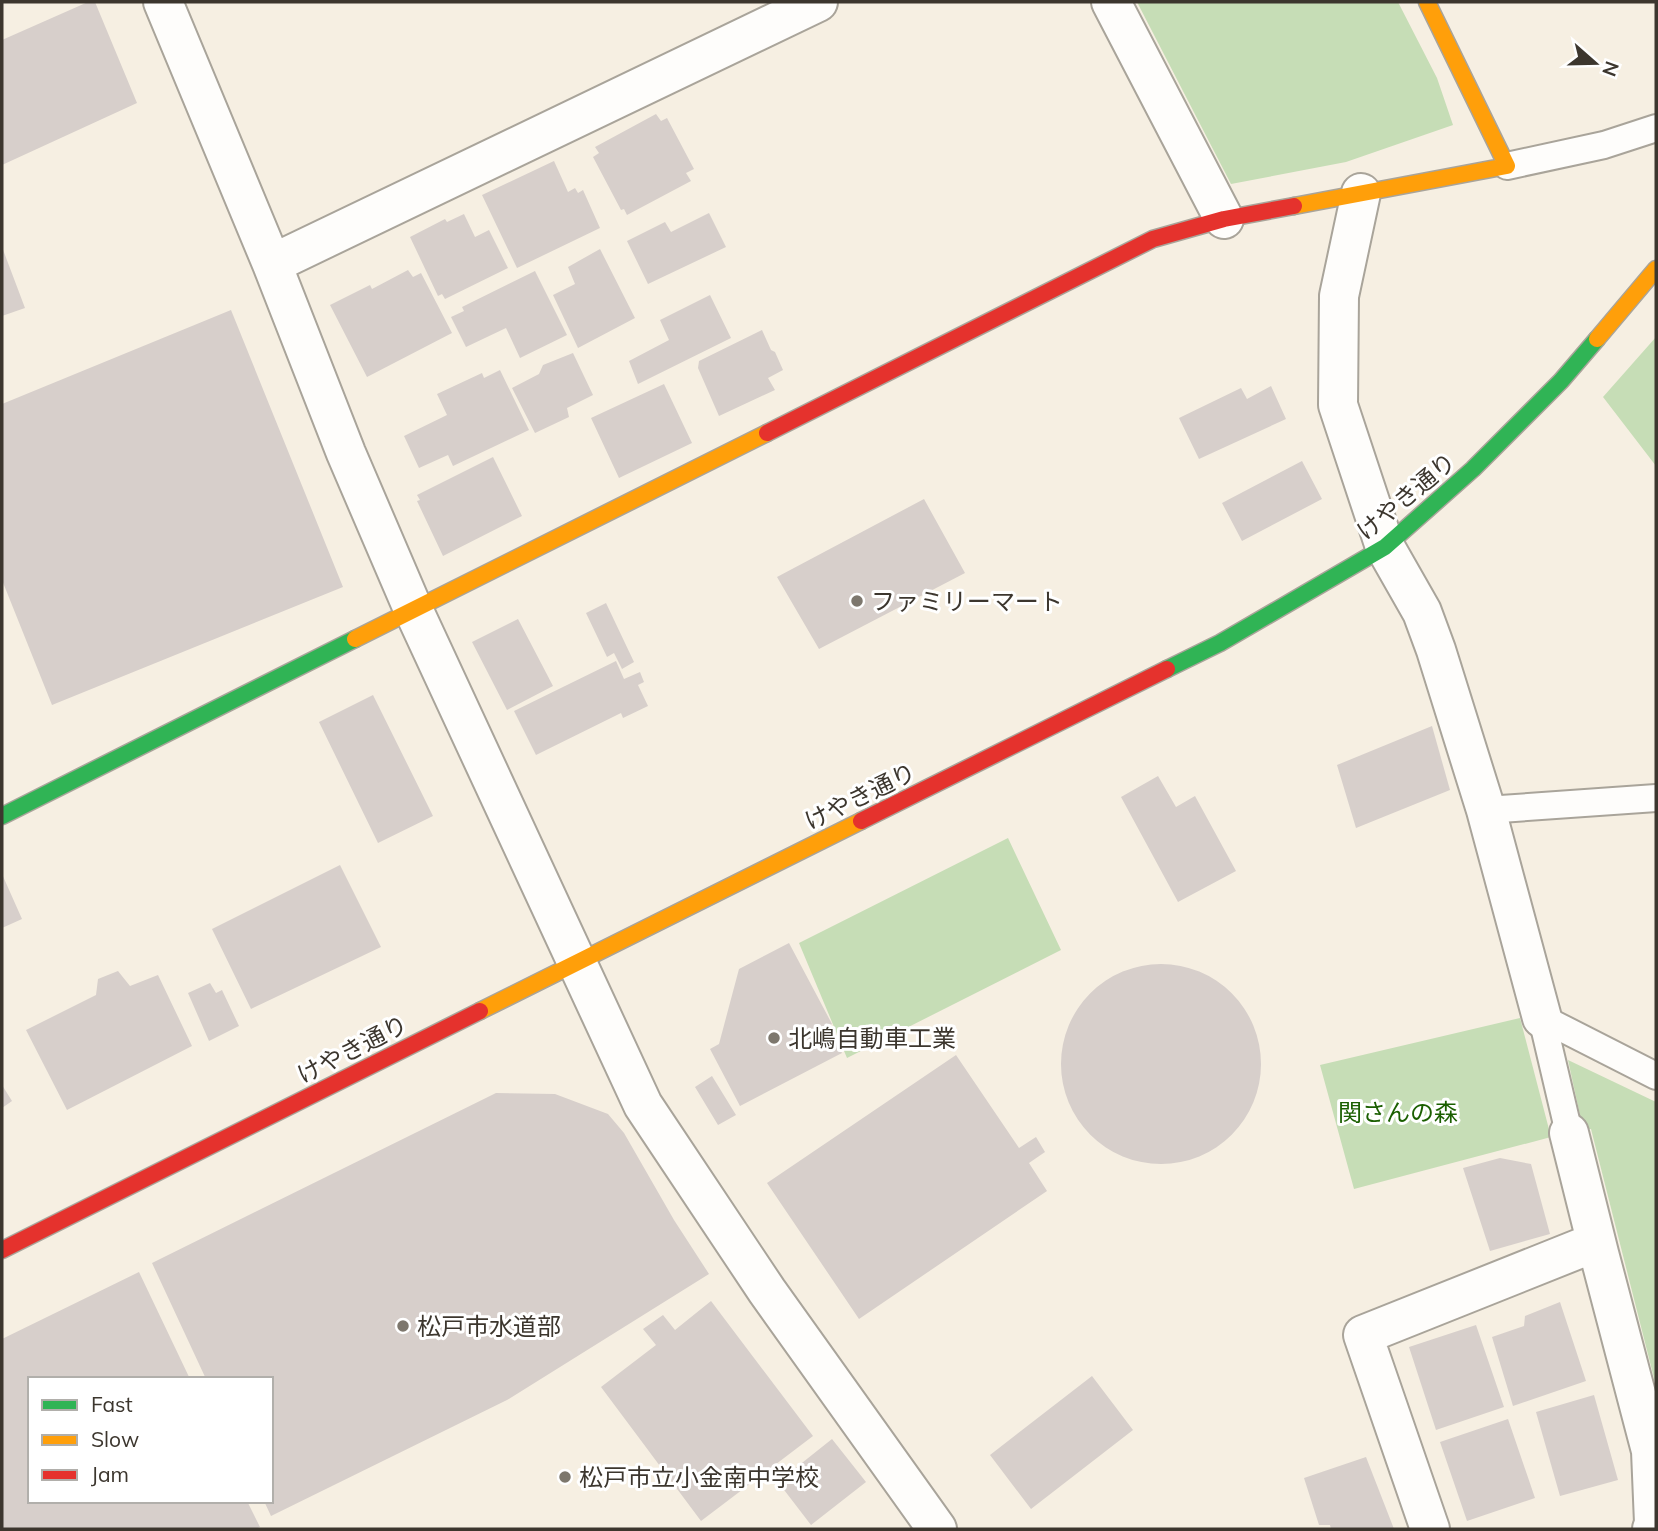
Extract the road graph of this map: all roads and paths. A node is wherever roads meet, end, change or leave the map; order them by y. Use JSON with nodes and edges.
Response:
{"nodes":[{"id":1,"x":163,"y":2,"type":"edge"},
{"id":2,"x":818,"y":2,"type":"edge"},
{"id":3,"x":1111,"y":2,"type":"edge"},
{"id":4,"x":1427,"y":2,"type":"edge"},
{"id":5,"x":1656,"y":128,"type":"edge"},
{"id":6,"x":1507,"y":166,"type":"junction"},
{"id":7,"x":1362,"y":193,"type":"junction"},
{"id":8,"x":1224,"y":219,"type":"junction"},
{"id":9,"x":272,"y":264,"type":"junction"},
{"id":10,"x":1656,"y":269,"type":"edge"},
{"id":11,"x":1385,"y":547,"type":"junction"},
{"id":12,"x":413,"y":609,"type":"junction"},
{"id":13,"x":1656,"y":798,"type":"edge"},
{"id":14,"x":1486,"y":810,"type":"junction"},
{"id":15,"x":2,"y":816,"type":"edge"},
{"id":16,"x":577,"y":962,"type":"junction"},
{"id":17,"x":1542,"y":1018,"type":"junction"},
{"id":18,"x":1656,"y":1076,"type":"edge"},
{"id":19,"x":1569,"y":1133,"type":"joint"},
{"id":20,"x":1596,"y":1242,"type":"junction"},
{"id":21,"x":2,"y":1250,"type":"edge"},
{"id":22,"x":937,"y":1529,"type":"edge"},
{"id":23,"x":1430,"y":1529,"type":"edge"},
{"id":24,"x":1652,"y":1529,"type":"edge"}],
"edges":[{"from":1,"to":9,"type":"street"},
{"from":2,"to":9,"type":"street"},
{"from":3,"to":8,"type":"street"},
{"from":4,"to":6,"type":"street"},
{"from":5,"to":6,"type":"lane"},
{"from":6,"to":7,"type":"street"},
{"from":7,"to":8,"type":"street"},
{"from":7,"to":11,"type":"street"},
{"from":8,"to":12,"type":"street"},
{"from":9,"to":12,"type":"street"},
{"from":10,"to":11,"type":"street","name":"けやき通り"},
{"from":11,"to":14,"type":"street"},
{"from":11,"to":16,"type":"street","name":"けやき通り"},
{"from":12,"to":15,"type":"street"},
{"from":12,"to":16,"type":"street"},
{"from":13,"to":14,"type":"lane"},
{"from":14,"to":17,"type":"street"},
{"from":16,"to":21,"type":"street","name":"けやき通り"},
{"from":16,"to":22,"type":"street"},
{"from":17,"to":18,"type":"lane"},
{"from":17,"to":19,"type":"lane"},
{"from":19,"to":20,"type":"street"},
{"from":20,"to":23,"type":"street"},
{"from":20,"to":24,"type":"street"}]}
